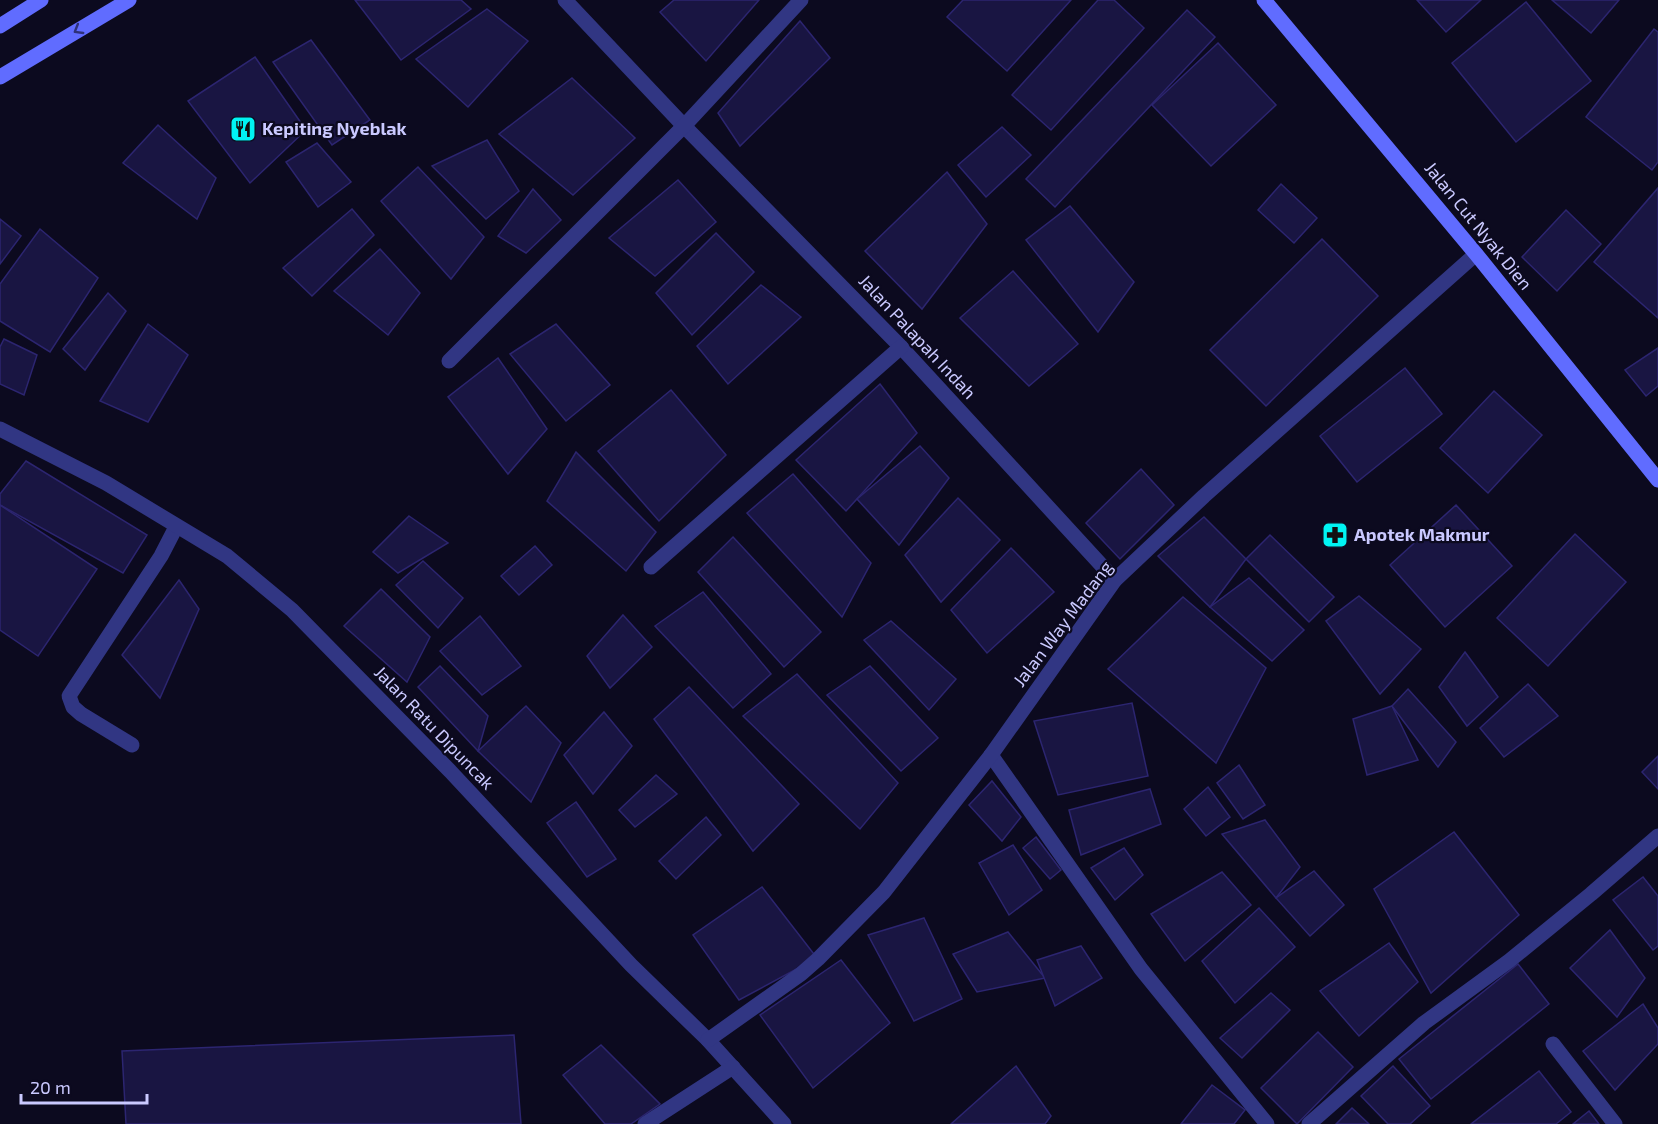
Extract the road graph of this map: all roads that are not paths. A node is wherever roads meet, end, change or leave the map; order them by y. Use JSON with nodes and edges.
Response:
{"nodes":[{"id":1,"x":42,"y":0,"type":"edge"},
{"id":2,"x":129,"y":0,"type":"edge"},
{"id":3,"x":565,"y":0,"type":"edge"},
{"id":4,"x":801,"y":0,"type":"edge"},
{"id":5,"x":1264,"y":0,"type":"edge"},
{"id":6,"x":0,"y":26,"type":"edge"},
{"id":7,"x":0,"y":77,"type":"edge"},
{"id":8,"x":684,"y":126,"type":"junction"},
{"id":9,"x":1476,"y":254,"type":"junction"},
{"id":10,"x":901,"y":347,"type":"junction"},
{"id":11,"x":449,"y":361,"type":"dead end"},
{"id":12,"x":0,"y":429,"type":"edge"},
{"id":13,"x":1658,"y":480,"type":"edge"},
{"id":14,"x":176,"y":527,"type":"junction"},
{"id":15,"x":651,"y":567,"type":"dead end"},
{"id":16,"x":1115,"y":580,"type":"junction"},
{"id":17,"x":132,"y":745,"type":"dead end"},
{"id":18,"x":991,"y":755,"type":"junction"},
{"id":19,"x":1658,"y":836,"type":"edge"},
{"id":20,"x":708,"y":1040,"type":"junction"},
{"id":21,"x":1552,"y":1044,"type":"dead end"},
{"id":22,"x":733,"y":1067,"type":"junction"},
{"id":23,"x":645,"y":1124,"type":"edge"},
{"id":24,"x":784,"y":1124,"type":"edge"},
{"id":25,"x":1267,"y":1124,"type":"edge"},
{"id":26,"x":1309,"y":1124,"type":"edge"},
{"id":27,"x":1615,"y":1124,"type":"edge"}],
"edges":[{"from":1,"to":6,"type":"street"},
{"from":2,"to":7,"type":"street","one_way":true},
{"from":3,"to":8,"type":"street","name":"Jalan Palapah Indah"},
{"from":4,"to":8,"type":"street"},
{"from":5,"to":9,"type":"street","name":"Jalan Cut Nyak Dien"},
{"from":8,"to":10,"type":"street","name":"Jalan Palapah Indah"},
{"from":8,"to":11,"type":"street"},
{"from":9,"to":13,"type":"street","name":"Jalan Cut Nyak Dien"},
{"from":9,"to":16,"type":"street","name":"Jalan Way Madang"},
{"from":10,"to":15,"type":"street"},
{"from":10,"to":16,"type":"street","name":"Jalan Palapah Indah"},
{"from":12,"to":14,"type":"street","name":"Jalan Ratu Dipuncak"},
{"from":14,"to":17,"type":"street"},
{"from":14,"to":20,"type":"street","name":"Jalan Ratu Dipuncak"},
{"from":16,"to":18,"type":"street","name":"Jalan Way Madang"},
{"from":18,"to":20,"type":"street","name":"Jalan Way Madang"},
{"from":18,"to":25,"type":"street"},
{"from":19,"to":26,"type":"street"},
{"from":20,"to":22,"type":"street","name":"Jalan Ratu Dipuncak"},
{"from":21,"to":27,"type":"street"},
{"from":22,"to":23,"type":"street"},
{"from":22,"to":24,"type":"street","name":"Jalan Ratu Dipuncak"}]}
